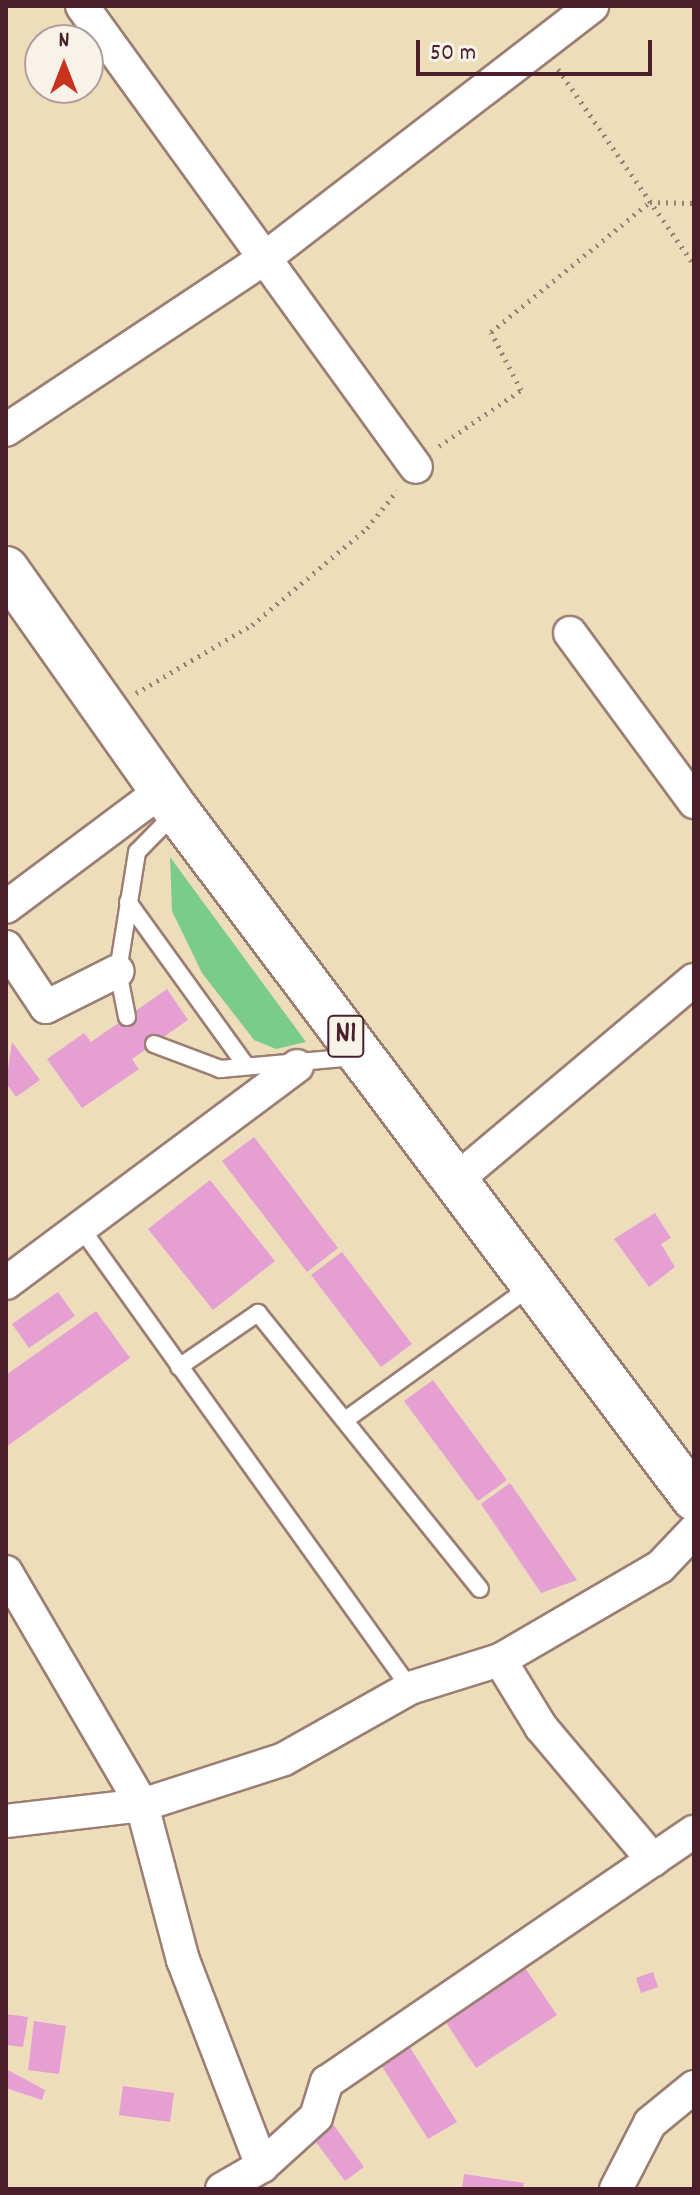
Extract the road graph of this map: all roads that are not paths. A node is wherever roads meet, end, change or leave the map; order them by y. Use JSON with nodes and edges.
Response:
{"nodes":[{"id":1,"x":82,"y":6,"type":"edge"},
{"id":2,"x":592,"y":6,"type":"edge"},
{"id":3,"x":265,"y":258,"type":"junction"},
{"id":4,"x":6,"y":430,"type":"edge"},
{"id":5,"x":416,"y":467,"type":"dead end"},
{"id":6,"x":6,"y":569,"type":"edge"},
{"id":7,"x":570,"y":633,"type":"dead end"},
{"id":8,"x":171,"y":800,"type":"junction"},
{"id":9,"x":694,"y":802,"type":"edge"},
{"id":10,"x":128,"y":902,"type":"junction"},
{"id":11,"x":6,"y":907,"type":"edge"},
{"id":12,"x":6,"y":947,"type":"edge"},
{"id":13,"x":118,"y":971,"type":"junction"},
{"id":14,"x":694,"y":980,"type":"edge"},
{"id":15,"x":127,"y":1017,"type":"dead end"},
{"id":16,"x":154,"y":1044,"type":"dead end"},
{"id":17,"x":361,"y":1056,"type":"junction"},
{"id":18,"x":245,"y":1064,"type":"junction"},
{"id":19,"x":297,"y":1066,"type":"junction"},
{"id":20,"x":455,"y":1181,"type":"junction"},
{"id":21,"x":81,"y":1228,"type":"junction"},
{"id":22,"x":6,"y":1283,"type":"edge"},
{"id":23,"x":533,"y":1285,"type":"junction"},
{"id":24,"x":179,"y":1367,"type":"junction"},
{"id":25,"x":348,"y":1418,"type":"junction"},
{"id":26,"x":694,"y":1498,"type":"edge"},
{"id":27,"x":694,"y":1531,"type":"edge"},
{"id":28,"x":6,"y":1572,"type":"edge"},
{"id":29,"x":480,"y":1589,"type":"dead end"},
{"id":30,"x":500,"y":1660,"type":"junction"},
{"id":31,"x":410,"y":1688,"type":"junction"},
{"id":32,"x":142,"y":1805,"type":"junction"},
{"id":33,"x":6,"y":1821,"type":"edge"},
{"id":34,"x":694,"y":1832,"type":"edge"},
{"id":35,"x":653,"y":1860,"type":"junction"},
{"id":36,"x":694,"y":2087,"type":"edge"},
{"id":37,"x":262,"y":2166,"type":"junction"},
{"id":38,"x":222,"y":2189,"type":"edge"},
{"id":39,"x":616,"y":2189,"type":"edge"}],
"edges":[{"from":1,"to":3,"type":"street"},
{"from":2,"to":3,"type":"street"},
{"from":3,"to":4,"type":"street"},
{"from":3,"to":5,"type":"street"},
{"from":6,"to":8,"type":"highway","number":"N1"},
{"from":7,"to":9,"type":"street"},
{"from":8,"to":10,"type":"lane"},
{"from":8,"to":11,"type":"street"},
{"from":8,"to":17,"type":"highway","number":"N1"},
{"from":10,"to":13,"type":"lane"},
{"from":10,"to":18,"type":"lane"},
{"from":12,"to":13,"type":"street"},
{"from":13,"to":15,"type":"lane"},
{"from":14,"to":20,"type":"street"},
{"from":16,"to":18,"type":"lane"},
{"from":17,"to":19,"type":"lane"},
{"from":17,"to":20,"type":"highway","number":"N1"},
{"from":18,"to":19,"type":"lane"},
{"from":19,"to":21,"type":"street"},
{"from":20,"to":23,"type":"highway","number":"N1"},
{"from":21,"to":22,"type":"street"},
{"from":21,"to":24,"type":"lane"},
{"from":23,"to":25,"type":"lane"},
{"from":23,"to":26,"type":"highway","number":"N1"},
{"from":24,"to":25,"type":"lane"},
{"from":24,"to":31,"type":"lane"},
{"from":25,"to":29,"type":"lane"},
{"from":27,"to":30,"type":"street"},
{"from":28,"to":32,"type":"street"},
{"from":30,"to":31,"type":"street"},
{"from":30,"to":35,"type":"street"},
{"from":31,"to":32,"type":"street"},
{"from":32,"to":33,"type":"street"},
{"from":32,"to":37,"type":"street"},
{"from":34,"to":35,"type":"street"},
{"from":35,"to":37,"type":"street"},
{"from":36,"to":39,"type":"street"},
{"from":37,"to":38,"type":"street"}]}
